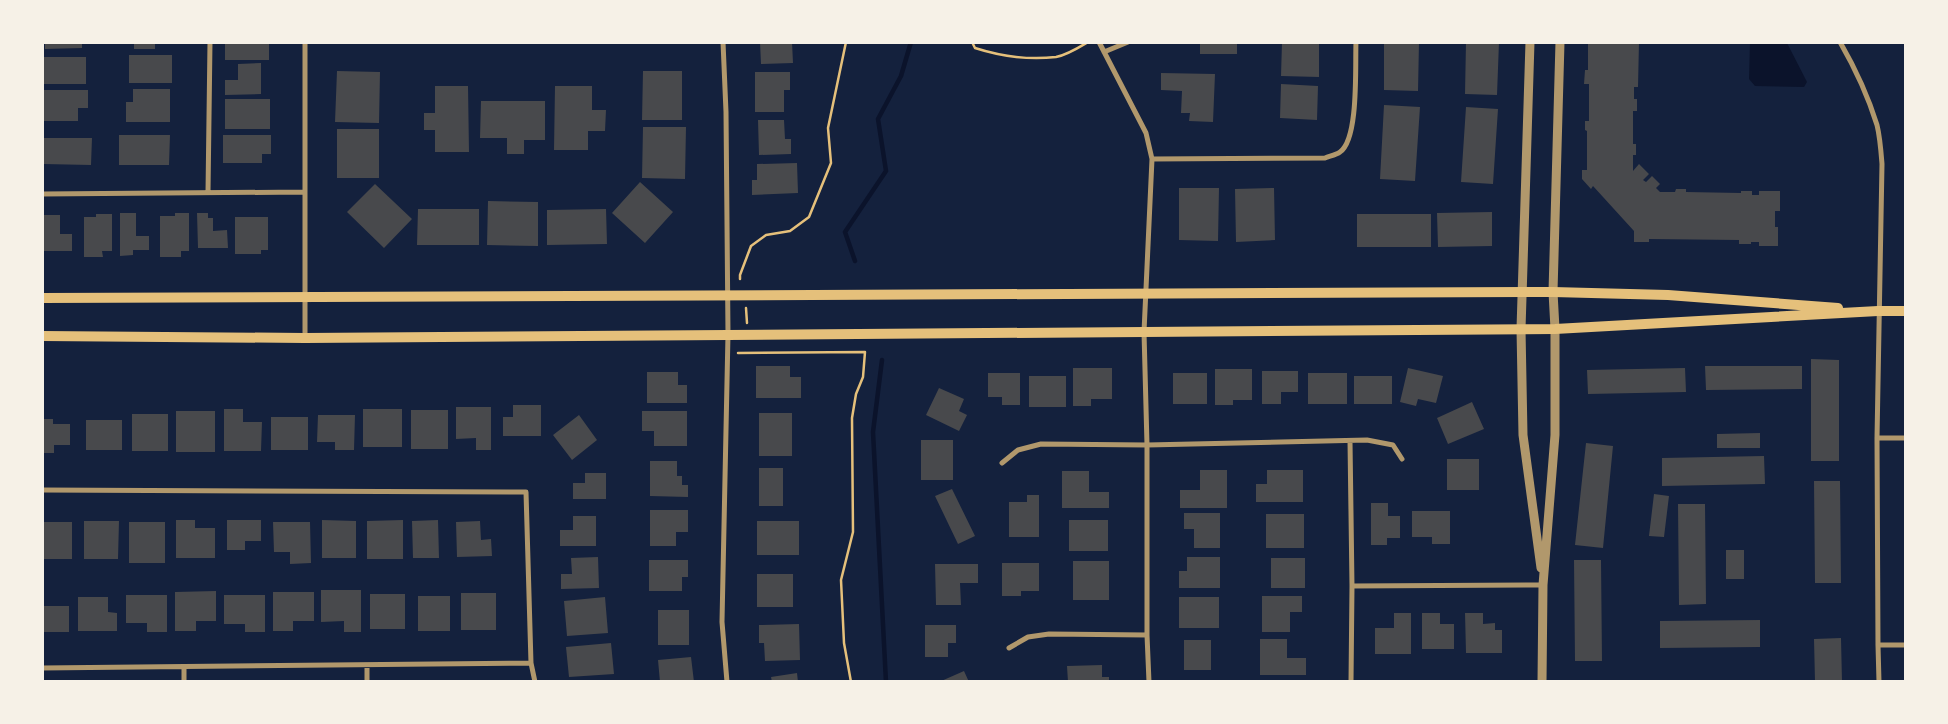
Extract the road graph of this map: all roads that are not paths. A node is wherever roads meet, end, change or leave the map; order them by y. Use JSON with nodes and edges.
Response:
{"nodes":[{"id":1,"x":210,"y":42,"type":"edge"},
{"id":2,"x":305,"y":42,"type":"edge"},
{"id":3,"x":723,"y":42,"type":"edge"},
{"id":4,"x":1099,"y":42,"type":"edge"},
{"id":5,"x":1128,"y":42,"type":"edge"},
{"id":6,"x":1356,"y":42,"type":"edge"},
{"id":7,"x":1530,"y":42,"type":"edge"},
{"id":8,"x":1560,"y":42,"type":"edge"},
{"id":9,"x":1840,"y":42,"type":"edge"},
{"id":10,"x":1104,"y":52,"type":"junction"},
{"id":11,"x":1152,"y":159,"type":"junction"},
{"id":12,"x":208,"y":192,"type":"junction"},
{"id":13,"x":305,"y":192,"type":"junction"},
{"id":14,"x":42,"y":194,"type":"edge"},
{"id":15,"x":1522,"y":292,"type":"junction"},
{"id":16,"x":1553,"y":292,"type":"junction"},
{"id":17,"x":1147,"y":293,"type":"junction"},
{"id":18,"x":727,"y":296,"type":"junction"},
{"id":19,"x":42,"y":298,"type":"edge"},
{"id":20,"x":304,"y":298,"type":"junction"},
{"id":21,"x":1878,"y":311,"type":"junction"},
{"id":22,"x":1906,"y":311,"type":"edge"},
{"id":23,"x":1521,"y":329,"type":"junction"},
{"id":24,"x":1555,"y":329,"type":"junction"},
{"id":25,"x":1144,"y":332,"type":"junction"},
{"id":26,"x":728,"y":334,"type":"junction"},
{"id":27,"x":42,"y":336,"type":"edge"},
{"id":28,"x":305,"y":338,"type":"junction"},
{"id":29,"x":1877,"y":438,"type":"junction"},
{"id":30,"x":1906,"y":438,"type":"edge"},
{"id":31,"x":1350,"y":441,"type":"junction"},
{"id":32,"x":1147,"y":445,"type":"junction"},
{"id":33,"x":1402,"y":459,"type":"dead end"},
{"id":34,"x":1002,"y":463,"type":"dead end"},
{"id":35,"x":42,"y":490,"type":"edge"},
{"id":36,"x":1543,"y":585,"type":"junction"},
{"id":37,"x":1352,"y":586,"type":"junction"},
{"id":38,"x":1147,"y":635,"type":"junction"},
{"id":39,"x":1878,"y":645,"type":"junction"},
{"id":40,"x":1906,"y":645,"type":"edge"},
{"id":41,"x":1009,"y":648,"type":"dead end"},
{"id":42,"x":531,"y":663,"type":"junction"},
{"id":43,"x":367,"y":665,"type":"junction"},
{"id":44,"x":184,"y":667,"type":"junction"},
{"id":45,"x":42,"y":668,"type":"edge"},
{"id":46,"x":184,"y":682,"type":"edge"},
{"id":47,"x":367,"y":682,"type":"edge"},
{"id":48,"x":535,"y":682,"type":"edge"},
{"id":49,"x":727,"y":682,"type":"edge"},
{"id":50,"x":1149,"y":682,"type":"edge"},
{"id":51,"x":1351,"y":682,"type":"edge"},
{"id":52,"x":1542,"y":682,"type":"edge"},
{"id":53,"x":1879,"y":682,"type":"edge"}],
"edges":[{"from":1,"to":12,"type":"street"},
{"from":2,"to":13,"type":"street"},
{"from":3,"to":18,"type":"street"},
{"from":4,"to":10,"type":"street"},
{"from":5,"to":10,"type":"street"},
{"from":6,"to":11,"type":"street"},
{"from":7,"to":15,"type":"street"},
{"from":8,"to":16,"type":"street"},
{"from":9,"to":21,"type":"street"},
{"from":10,"to":11,"type":"street"},
{"from":11,"to":17,"type":"street"},
{"from":12,"to":13,"type":"street"},
{"from":12,"to":14,"type":"street"},
{"from":13,"to":20,"type":"street"},
{"from":15,"to":16,"type":"main road"},
{"from":15,"to":17,"type":"main road"},
{"from":15,"to":23,"type":"street"},
{"from":16,"to":21,"type":"main road"},
{"from":16,"to":24,"type":"street"},
{"from":17,"to":18,"type":"main road"},
{"from":17,"to":25,"type":"street"},
{"from":18,"to":20,"type":"main road"},
{"from":18,"to":26,"type":"street"},
{"from":19,"to":20,"type":"main road"},
{"from":20,"to":28,"type":"street"},
{"from":21,"to":22,"type":"main road"},
{"from":21,"to":24,"type":"main road"},
{"from":21,"to":29,"type":"street"},
{"from":23,"to":24,"type":"main road"},
{"from":23,"to":25,"type":"main road"},
{"from":23,"to":36,"type":"street"},
{"from":24,"to":36,"type":"street"},
{"from":25,"to":26,"type":"main road"},
{"from":25,"to":32,"type":"street"},
{"from":26,"to":28,"type":"main road"},
{"from":26,"to":49,"type":"street"},
{"from":27,"to":28,"type":"main road"},
{"from":29,"to":30,"type":"street"},
{"from":29,"to":39,"type":"street"},
{"from":31,"to":32,"type":"street"},
{"from":31,"to":33,"type":"street"},
{"from":31,"to":37,"type":"street"},
{"from":32,"to":34,"type":"street"},
{"from":32,"to":38,"type":"street"},
{"from":35,"to":42,"type":"street"},
{"from":36,"to":37,"type":"street"},
{"from":36,"to":52,"type":"street"},
{"from":37,"to":51,"type":"street"},
{"from":38,"to":41,"type":"street"},
{"from":38,"to":50,"type":"street"},
{"from":39,"to":40,"type":"street"},
{"from":39,"to":53,"type":"street"},
{"from":42,"to":43,"type":"street"},
{"from":42,"to":48,"type":"street"},
{"from":43,"to":44,"type":"street"},
{"from":43,"to":47,"type":"street"},
{"from":44,"to":45,"type":"street"},
{"from":44,"to":46,"type":"street"}]}
